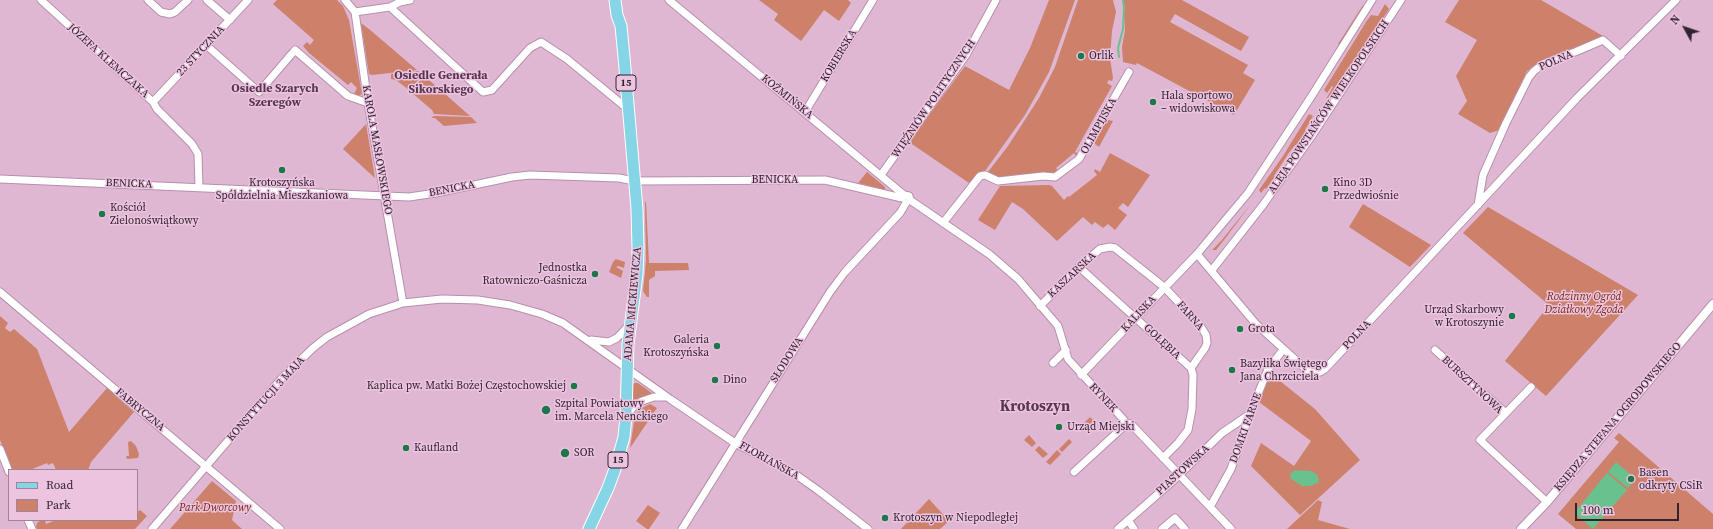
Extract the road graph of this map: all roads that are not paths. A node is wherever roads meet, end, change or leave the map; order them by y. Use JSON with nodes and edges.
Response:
{"nodes":[{"id":1,"x":41,"y":0,"type":"edge"},
{"id":2,"x":148,"y":0,"type":"edge"},
{"id":3,"x":188,"y":0,"type":"edge"},
{"id":4,"x":207,"y":0,"type":"edge"},
{"id":5,"x":248,"y":0,"type":"edge"},
{"id":6,"x":345,"y":0,"type":"edge"},
{"id":7,"x":410,"y":0,"type":"edge"},
{"id":8,"x":616,"y":0,"type":"edge"},
{"id":9,"x":622,"y":0,"type":"edge"},
{"id":10,"x":668,"y":0,"type":"edge"},
{"id":11,"x":873,"y":0,"type":"edge"},
{"id":12,"x":996,"y":0,"type":"edge"},
{"id":13,"x":1372,"y":0,"type":"edge"},
{"id":14,"x":1401,"y":0,"type":"edge"},
{"id":15,"x":1676,"y":0,"type":"edge"},
{"id":16,"x":390,"y":7,"type":"junction"},
{"id":17,"x":355,"y":12,"type":"junction"},
{"id":18,"x":230,"y":20,"type":"junction"},
{"id":19,"x":621,"y":26,"type":"junction"},
{"id":20,"x":206,"y":45,"type":"junction"},
{"id":21,"x":1621,"y":56,"type":"junction"},
{"id":22,"x":1129,"y":72,"type":"dead end"},
{"id":23,"x":153,"y":102,"type":"junction"},
{"id":24,"x":368,"y":103,"type":"junction"},
{"id":25,"x":629,"y":110,"type":"junction"},
{"id":26,"x":805,"y":112,"type":"junction"},
{"id":27,"x":881,"y":175,"type":"junction"},
{"id":28,"x":0,"y":178,"type":"edge"},
{"id":29,"x":634,"y":181,"type":"junction"},
{"id":30,"x":199,"y":187,"type":"junction"},
{"id":31,"x":385,"y":195,"type":"junction"},
{"id":32,"x":906,"y":199,"type":"junction"},
{"id":33,"x":1478,"y":205,"type":"junction"},
{"id":34,"x":945,"y":224,"type":"junction"},
{"id":35,"x":1198,"y":254,"type":"junction"},
{"id":36,"x":1079,"y":267,"type":"junction"},
{"id":37,"x":1212,"y":270,"type":"junction"},
{"id":38,"x":1164,"y":287,"type":"junction"},
{"id":39,"x":0,"y":292,"type":"edge"},
{"id":40,"x":403,"y":303,"type":"junction"},
{"id":41,"x":1713,"y":304,"type":"edge"},
{"id":42,"x":1040,"y":306,"type":"junction"},
{"id":43,"x":1136,"y":317,"type":"junction"},
{"id":44,"x":631,"y":322,"type":"junction"},
{"id":45,"x":588,"y":340,"type":"junction"},
{"id":46,"x":1066,"y":350,"type":"junction"},
{"id":47,"x":1283,"y":350,"type":"junction"},
{"id":48,"x":1435,"y":350,"type":"dead end"},
{"id":49,"x":1053,"y":363,"type":"dead end"},
{"id":50,"x":1191,"y":368,"type":"junction"},
{"id":51,"x":627,"y":369,"type":"junction"},
{"id":52,"x":1081,"y":375,"type":"junction"},
{"id":53,"x":1530,"y":387,"type":"dead end"},
{"id":54,"x":667,"y":397,"type":"junction"},
{"id":55,"x":1506,"y":413,"type":"junction"},
{"id":56,"x":1250,"y":414,"type":"junction"},
{"id":57,"x":626,"y":416,"type":"junction"},
{"id":58,"x":1125,"y":423,"type":"junction"},
{"id":59,"x":735,"y":443,"type":"junction"},
{"id":60,"x":0,"y":449,"type":"edge"},
{"id":61,"x":1163,"y":458,"type":"junction"},
{"id":62,"x":207,"y":466,"type":"junction"},
{"id":63,"x":8,"y":469,"type":"edge"},
{"id":64,"x":1074,"y":472,"type":"dead end"},
{"id":65,"x":1179,"y":474,"type":"junction"},
{"id":66,"x":1547,"y":502,"type":"junction"},
{"id":67,"x":1210,"y":507,"type":"junction"},
{"id":68,"x":1128,"y":520,"type":"junction"},
{"id":69,"x":152,"y":529,"type":"edge"},
{"id":70,"x":280,"y":529,"type":"edge"},
{"id":71,"x":589,"y":529,"type":"edge"},
{"id":72,"x":682,"y":529,"type":"edge"},
{"id":73,"x":868,"y":529,"type":"edge"},
{"id":74,"x":1118,"y":529,"type":"edge"},
{"id":75,"x":1134,"y":529,"type":"edge"},
{"id":76,"x":1162,"y":529,"type":"edge"},
{"id":77,"x":1185,"y":529,"type":"edge"},
{"id":78,"x":1231,"y":529,"type":"edge"},
{"id":79,"x":1521,"y":529,"type":"edge"}],
"edges":[{"from":1,"to":23,"type":"street","name":"JÓZEFA KLEMCZAKA"},
{"from":2,"to":3,"type":"street"},
{"from":4,"to":18,"type":"street"},
{"from":5,"to":18,"type":"street","name":"23 STYCZNIA"},
{"from":6,"to":17,"type":"street"},
{"from":7,"to":16,"type":"street"},
{"from":8,"to":19,"type":"main road","name":"ADAMA MICKIEWICZA","number":"15"},
{"from":9,"to":19,"type":"main road","name":"ADAMA MICKIEWICZA","number":"15"},
{"from":10,"to":26,"type":"street","name":"KOŹMIŃSKA"},
{"from":11,"to":26,"type":"street","name":"KOBIERSKA"},
{"from":12,"to":27,"type":"street","name":"WIĘŹNIÓW POLITYCZNYCH"},
{"from":13,"to":35,"type":"street","name":"ALEJA POWSTAŃCÓW WIELKOPOLSKICH"},
{"from":14,"to":37,"type":"street","name":"ALEJA POWSTAŃCÓW WIELKOPOLSKICH"},
{"from":15,"to":21,"type":"street","name":"POLNA"},
{"from":16,"to":17,"type":"street"},
{"from":16,"to":25,"type":"street"},
{"from":17,"to":24,"type":"street","name":"KAROLA MASŁOWSKIEGO"},
{"from":18,"to":20,"type":"street","name":"23 STYCZNIA"},
{"from":19,"to":25,"type":"main road","name":"ADAMA MICKIEWICZA","number":"15"},
{"from":20,"to":23,"type":"street","name":"23 STYCZNIA"},
{"from":20,"to":24,"type":"street"},
{"from":21,"to":33,"type":"street","name":"POLNA"},
{"from":21,"to":33,"type":"street","name":"POLNA"},
{"from":22,"to":34,"type":"street","name":"OLIMPIJSKA"},
{"from":23,"to":30,"type":"street","name":"JÓZEFA KLEMCZAKA"},
{"from":24,"to":31,"type":"street","name":"KAROLA MASŁOWSKIEGO"},
{"from":25,"to":29,"type":"main road","name":"ADAMA MICKIEWICZA","number":"15"},
{"from":26,"to":27,"type":"street","name":"KOŹMIŃSKA"},
{"from":27,"to":32,"type":"street","name":"KOŹMIŃSKA"},
{"from":28,"to":30,"type":"street","name":"BENICKA"},
{"from":29,"to":31,"type":"street","name":"BENICKA"},
{"from":29,"to":32,"type":"street","name":"BENICKA"},
{"from":29,"to":44,"type":"main road","name":"ADAMA MICKIEWICZA","number":"15"},
{"from":30,"to":31,"type":"street","name":"BENICKA"},
{"from":31,"to":40,"type":"street","name":"KAROLA MASŁOWSKIEGO"},
{"from":32,"to":34,"type":"street","name":"KOŹMIŃSKA"},
{"from":32,"to":59,"type":"street","name":"SŁODOWA"},
{"from":33,"to":47,"type":"street","name":"POLNA"},
{"from":34,"to":42,"type":"street","name":"KOŹMIŃSKA"},
{"from":35,"to":37,"type":"street","name":"POLNA"},
{"from":35,"to":38,"type":"street","name":"KALISKA"},
{"from":36,"to":38,"type":"street","name":"KASZARSKA"},
{"from":36,"to":42,"type":"street","name":"KASZARSKA"},
{"from":36,"to":43,"type":"street","name":"GOŁĘBIA"},
{"from":37,"to":47,"type":"street","name":"POLNA"},
{"from":38,"to":43,"type":"street","name":"KALISKA"},
{"from":38,"to":50,"type":"street","name":"FARNA"},
{"from":39,"to":62,"type":"street","name":"FABRYCZNA"},
{"from":40,"to":45,"type":"street","name":"KONSTYTUCJI 3 MAJA"},
{"from":40,"to":62,"type":"street","name":"KONSTYTUCJI 3 MAJA"},
{"from":41,"to":66,"type":"street","name":"KSIĘDZA STEFANA OGRODOWSKIEGO"},
{"from":42,"to":46,"type":"street","name":"KOŹMIŃSKA"},
{"from":43,"to":50,"type":"street","name":"GOŁĘBIA"},
{"from":43,"to":52,"type":"street","name":"KALISKA"},
{"from":44,"to":45,"type":"street","name":"KONSTYTUCJI 3 MAJA"},
{"from":44,"to":51,"type":"main road","name":"ADAMA MICKIEWICZA","number":"15"},
{"from":45,"to":51,"type":"street","name":"KONSTYTUCJI 3 MAJA"},
{"from":46,"to":49,"type":"street"},
{"from":46,"to":52,"type":"street","name":"RYNEK"},
{"from":47,"to":56,"type":"street","name":"DOMKI FARNE"},
{"from":48,"to":55,"type":"street","name":"BURSZTYNOWA"},
{"from":50,"to":61,"type":"street"},
{"from":51,"to":54,"type":"street","name":"FLORIAŃSKA"},
{"from":51,"to":57,"type":"main road","name":"ADAMA MICKIEWICZA","number":"15"},
{"from":52,"to":58,"type":"street","name":"RYNEK"},
{"from":53,"to":55,"type":"street"},
{"from":54,"to":57,"type":"street"},
{"from":54,"to":59,"type":"street","name":"FLORIAŃSKA"},
{"from":55,"to":66,"type":"street","name":"BURSZTYNOWA"},
{"from":56,"to":65,"type":"street","name":"PIASTOWSKA"},
{"from":56,"to":67,"type":"street","name":"DOMKI FARNE"},
{"from":57,"to":71,"type":"main road","name":"ADAMA MICKIEWICZA","number":"15"},
{"from":58,"to":61,"type":"street"},
{"from":58,"to":64,"type":"street","name":"RYNEK"},
{"from":59,"to":72,"type":"street","name":"SŁODOWA"},
{"from":59,"to":73,"type":"street","name":"FLORIAŃSKA"},
{"from":60,"to":63,"type":"street"},
{"from":61,"to":65,"type":"street"},
{"from":62,"to":69,"type":"street","name":"KONSTYTUCJI 3 MAJA"},
{"from":62,"to":70,"type":"street","name":"FABRYCZNA"},
{"from":65,"to":67,"type":"street"},
{"from":65,"to":68,"type":"street","name":"PIASTOWSKA"},
{"from":66,"to":79,"type":"street","name":"KSIĘDZA STEFANA OGRODOWSKIEGO"},
{"from":67,"to":78,"type":"street"},
{"from":68,"to":74,"type":"street","name":"PIASTOWSKA"},
{"from":68,"to":75,"type":"street"},
{"from":76,"to":77,"type":"street"}]}
